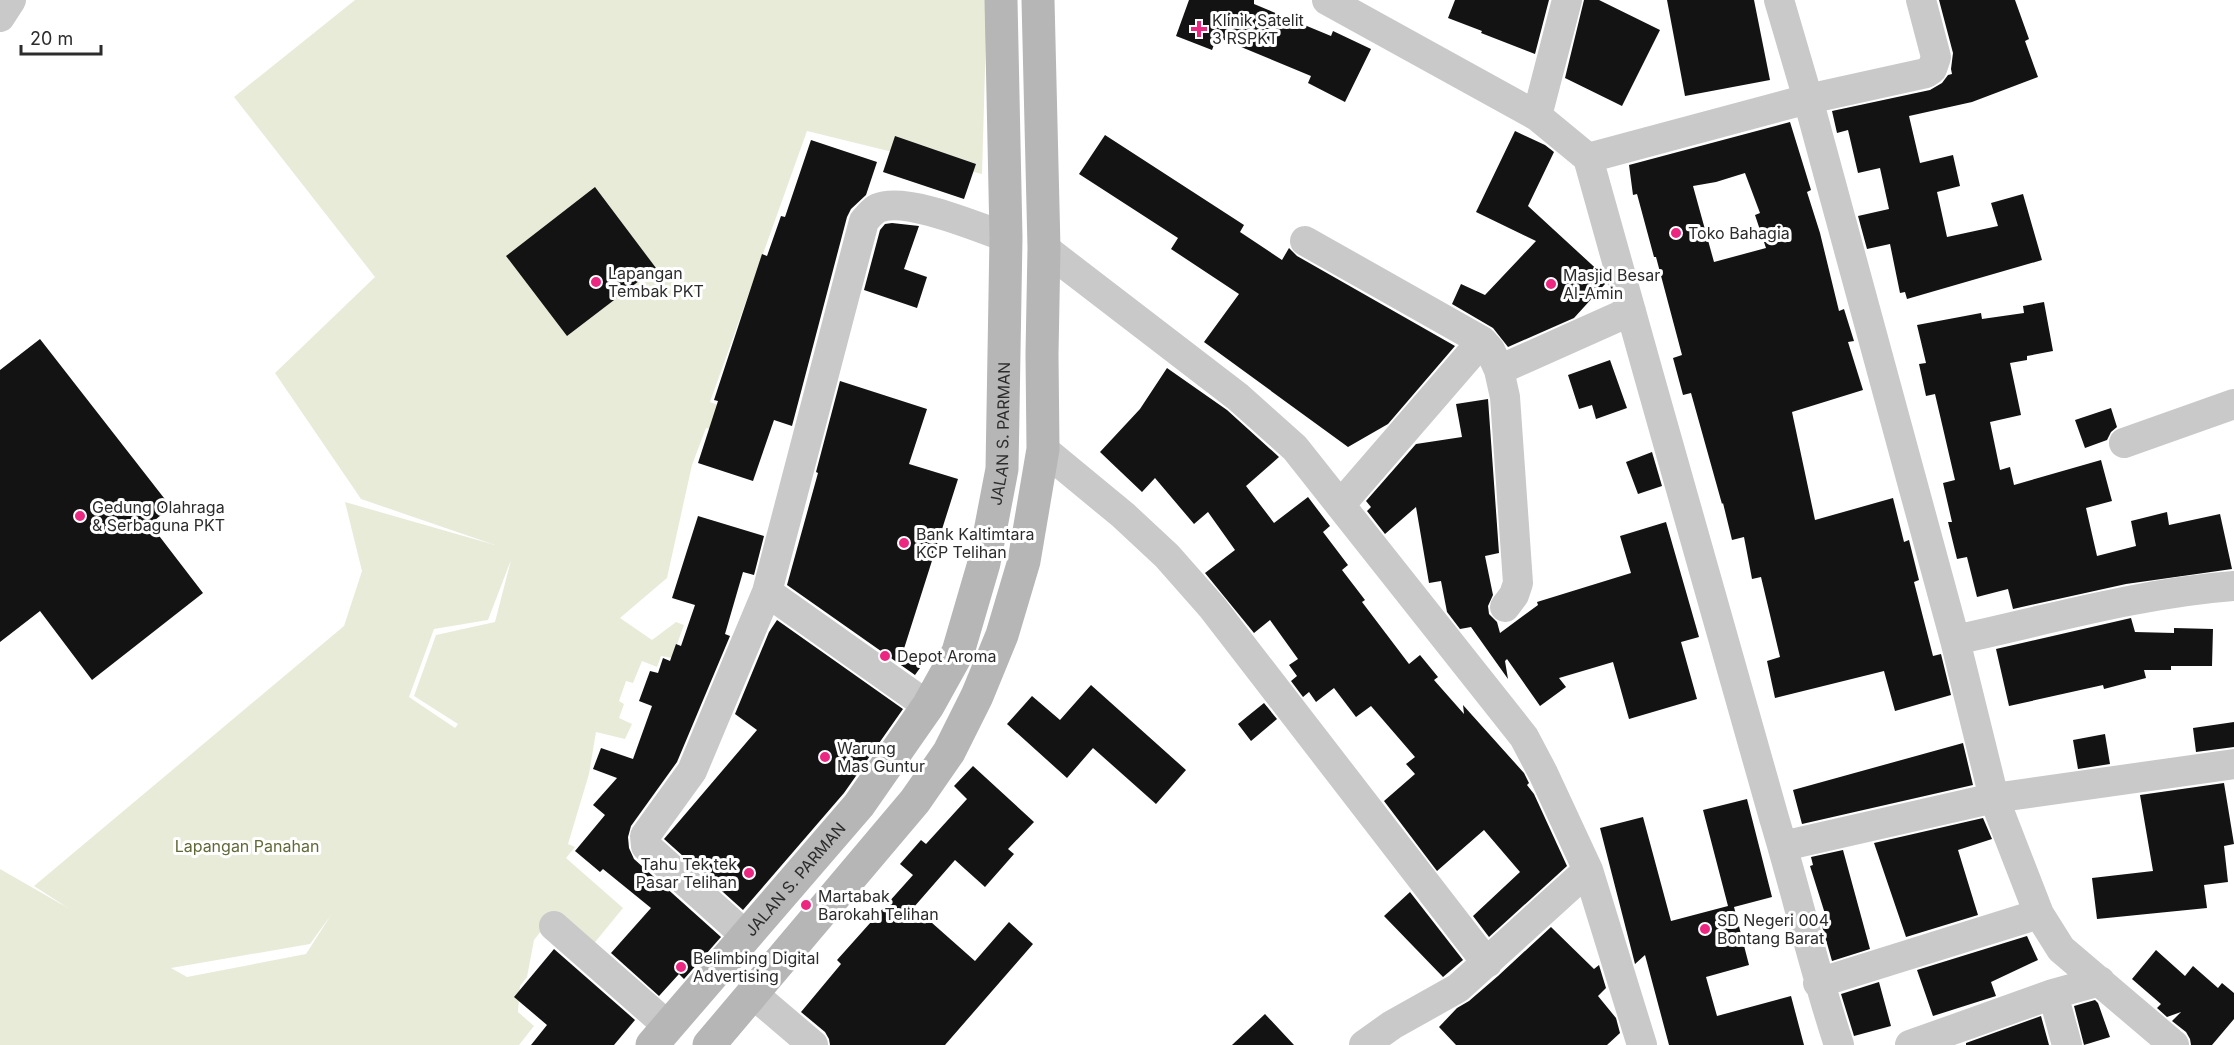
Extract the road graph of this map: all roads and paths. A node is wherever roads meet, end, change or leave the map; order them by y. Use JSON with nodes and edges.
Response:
{"nodes":[{"id":1,"x":11,"y":0,"type":"edge"},
{"id":2,"x":1001,"y":0,"type":"edge"},
{"id":3,"x":1038,"y":0,"type":"edge"},
{"id":4,"x":1327,"y":0,"type":"edge"},
{"id":5,"x":1567,"y":0,"type":"edge"},
{"id":6,"x":1779,"y":0,"type":"edge"},
{"id":7,"x":1921,"y":0,"type":"edge"},
{"id":8,"x":0,"y":17,"type":"edge"},
{"id":9,"x":1808,"y":99,"type":"junction"},
{"id":10,"x":1537,"y":116,"type":"junction"},
{"id":11,"x":1588,"y":158,"type":"junction"},
{"id":12,"x":1006,"y":237,"type":"junction"},
{"id":13,"x":1305,"y":242,"type":"dead end"},
{"id":14,"x":1044,"y":248,"type":"junction"},
{"id":15,"x":1631,"y":311,"type":"junction"},
{"id":16,"x":1482,"y":341,"type":"junction"},
{"id":17,"x":1499,"y":370,"type":"junction"},
{"id":18,"x":2234,"y":404,"type":"edge"},
{"id":19,"x":2124,"y":442,"type":"dead end"},
{"id":20,"x":1043,"y":449,"type":"junction"},
{"id":21,"x":1341,"y":504,"type":"junction"},
{"id":22,"x":2234,"y":586,"type":"edge"},
{"id":23,"x":767,"y":592,"type":"junction"},
{"id":24,"x":1505,"y":607,"type":"dead end"},
{"id":25,"x":1955,"y":640,"type":"junction"},
{"id":26,"x":928,"y":706,"type":"junction"},
{"id":27,"x":2234,"y":764,"type":"edge"},
{"id":28,"x":1994,"y":798,"type":"junction"},
{"id":29,"x":1783,"y":846,"type":"junction"},
{"id":30,"x":1588,"y":870,"type":"junction"},
{"id":31,"x":2039,"y":914,"type":"junction"},
{"id":32,"x":554,"y":926,"type":"dead end"},
{"id":33,"x":746,"y":936,"type":"junction"},
{"id":34,"x":1487,"y":963,"type":"junction"},
{"id":35,"x":2100,"y":981,"type":"junction"},
{"id":36,"x":1818,"y":983,"type":"junction"},
{"id":37,"x":753,"y":994,"type":"junction"},
{"id":38,"x":2053,"y":994,"type":"junction"},
{"id":39,"x":693,"y":996,"type":"junction"},
{"id":40,"x":718,"y":1035,"type":"edge"},
{"id":41,"x":660,"y":1036,"type":"edge"},
{"id":42,"x":813,"y":1045,"type":"edge"},
{"id":43,"x":1364,"y":1045,"type":"edge"},
{"id":44,"x":1642,"y":1045,"type":"edge"},
{"id":45,"x":1839,"y":1045,"type":"edge"},
{"id":46,"x":1910,"y":1045,"type":"edge"},
{"id":47,"x":2067,"y":1045,"type":"edge"},
{"id":48,"x":2174,"y":1045,"type":"edge"}],
"edges":[{"from":1,"to":8,"type":"street"},
{"from":2,"to":12,"type":"main road","name":"JALAN S. PARMAN"},
{"from":3,"to":14,"type":"main road"},
{"from":4,"to":10,"type":"street"},
{"from":5,"to":10,"type":"street"},
{"from":6,"to":9,"type":"street"},
{"from":7,"to":9,"type":"street"},
{"from":9,"to":11,"type":"street"},
{"from":9,"to":25,"type":"street"},
{"from":10,"to":11,"type":"street"},
{"from":11,"to":15,"type":"street"},
{"from":12,"to":23,"type":"street"},
{"from":12,"to":26,"type":"main road","name":"JALAN S. PARMAN"},
{"from":13,"to":16,"type":"street"},
{"from":14,"to":20,"type":"main road"},
{"from":14,"to":21,"type":"street"},
{"from":15,"to":17,"type":"street"},
{"from":15,"to":29,"type":"street"},
{"from":16,"to":17,"type":"street"},
{"from":16,"to":21,"type":"street"},
{"from":17,"to":24,"type":"street"},
{"from":18,"to":19,"type":"street"},
{"from":20,"to":34,"type":"street"},
{"from":20,"to":37,"type":"main road"},
{"from":21,"to":30,"type":"street"},
{"from":22,"to":25,"type":"street"},
{"from":23,"to":26,"type":"street"},
{"from":23,"to":33,"type":"street"},
{"from":25,"to":28,"type":"street"},
{"from":26,"to":33,"type":"main road","name":"JALAN S. PARMAN"},
{"from":27,"to":28,"type":"street"},
{"from":28,"to":29,"type":"street"},
{"from":28,"to":31,"type":"street"},
{"from":29,"to":36,"type":"street"},
{"from":30,"to":34,"type":"street"},
{"from":30,"to":44,"type":"street"},
{"from":31,"to":35,"type":"street"},
{"from":31,"to":36,"type":"street"},
{"from":32,"to":41,"type":"street"},
{"from":33,"to":39,"type":"main road","name":"JALAN S. PARMAN"},
{"from":34,"to":43,"type":"street"},
{"from":35,"to":38,"type":"street"},
{"from":35,"to":48,"type":"street"},
{"from":36,"to":45,"type":"street"},
{"from":37,"to":40,"type":"main road"},
{"from":37,"to":42,"type":"street"},
{"from":38,"to":46,"type":"street"},
{"from":38,"to":47,"type":"street"},
{"from":39,"to":40,"type":"main road"},
{"from":39,"to":41,"type":"main road","name":"JALAN S. PARMAN"}]}
